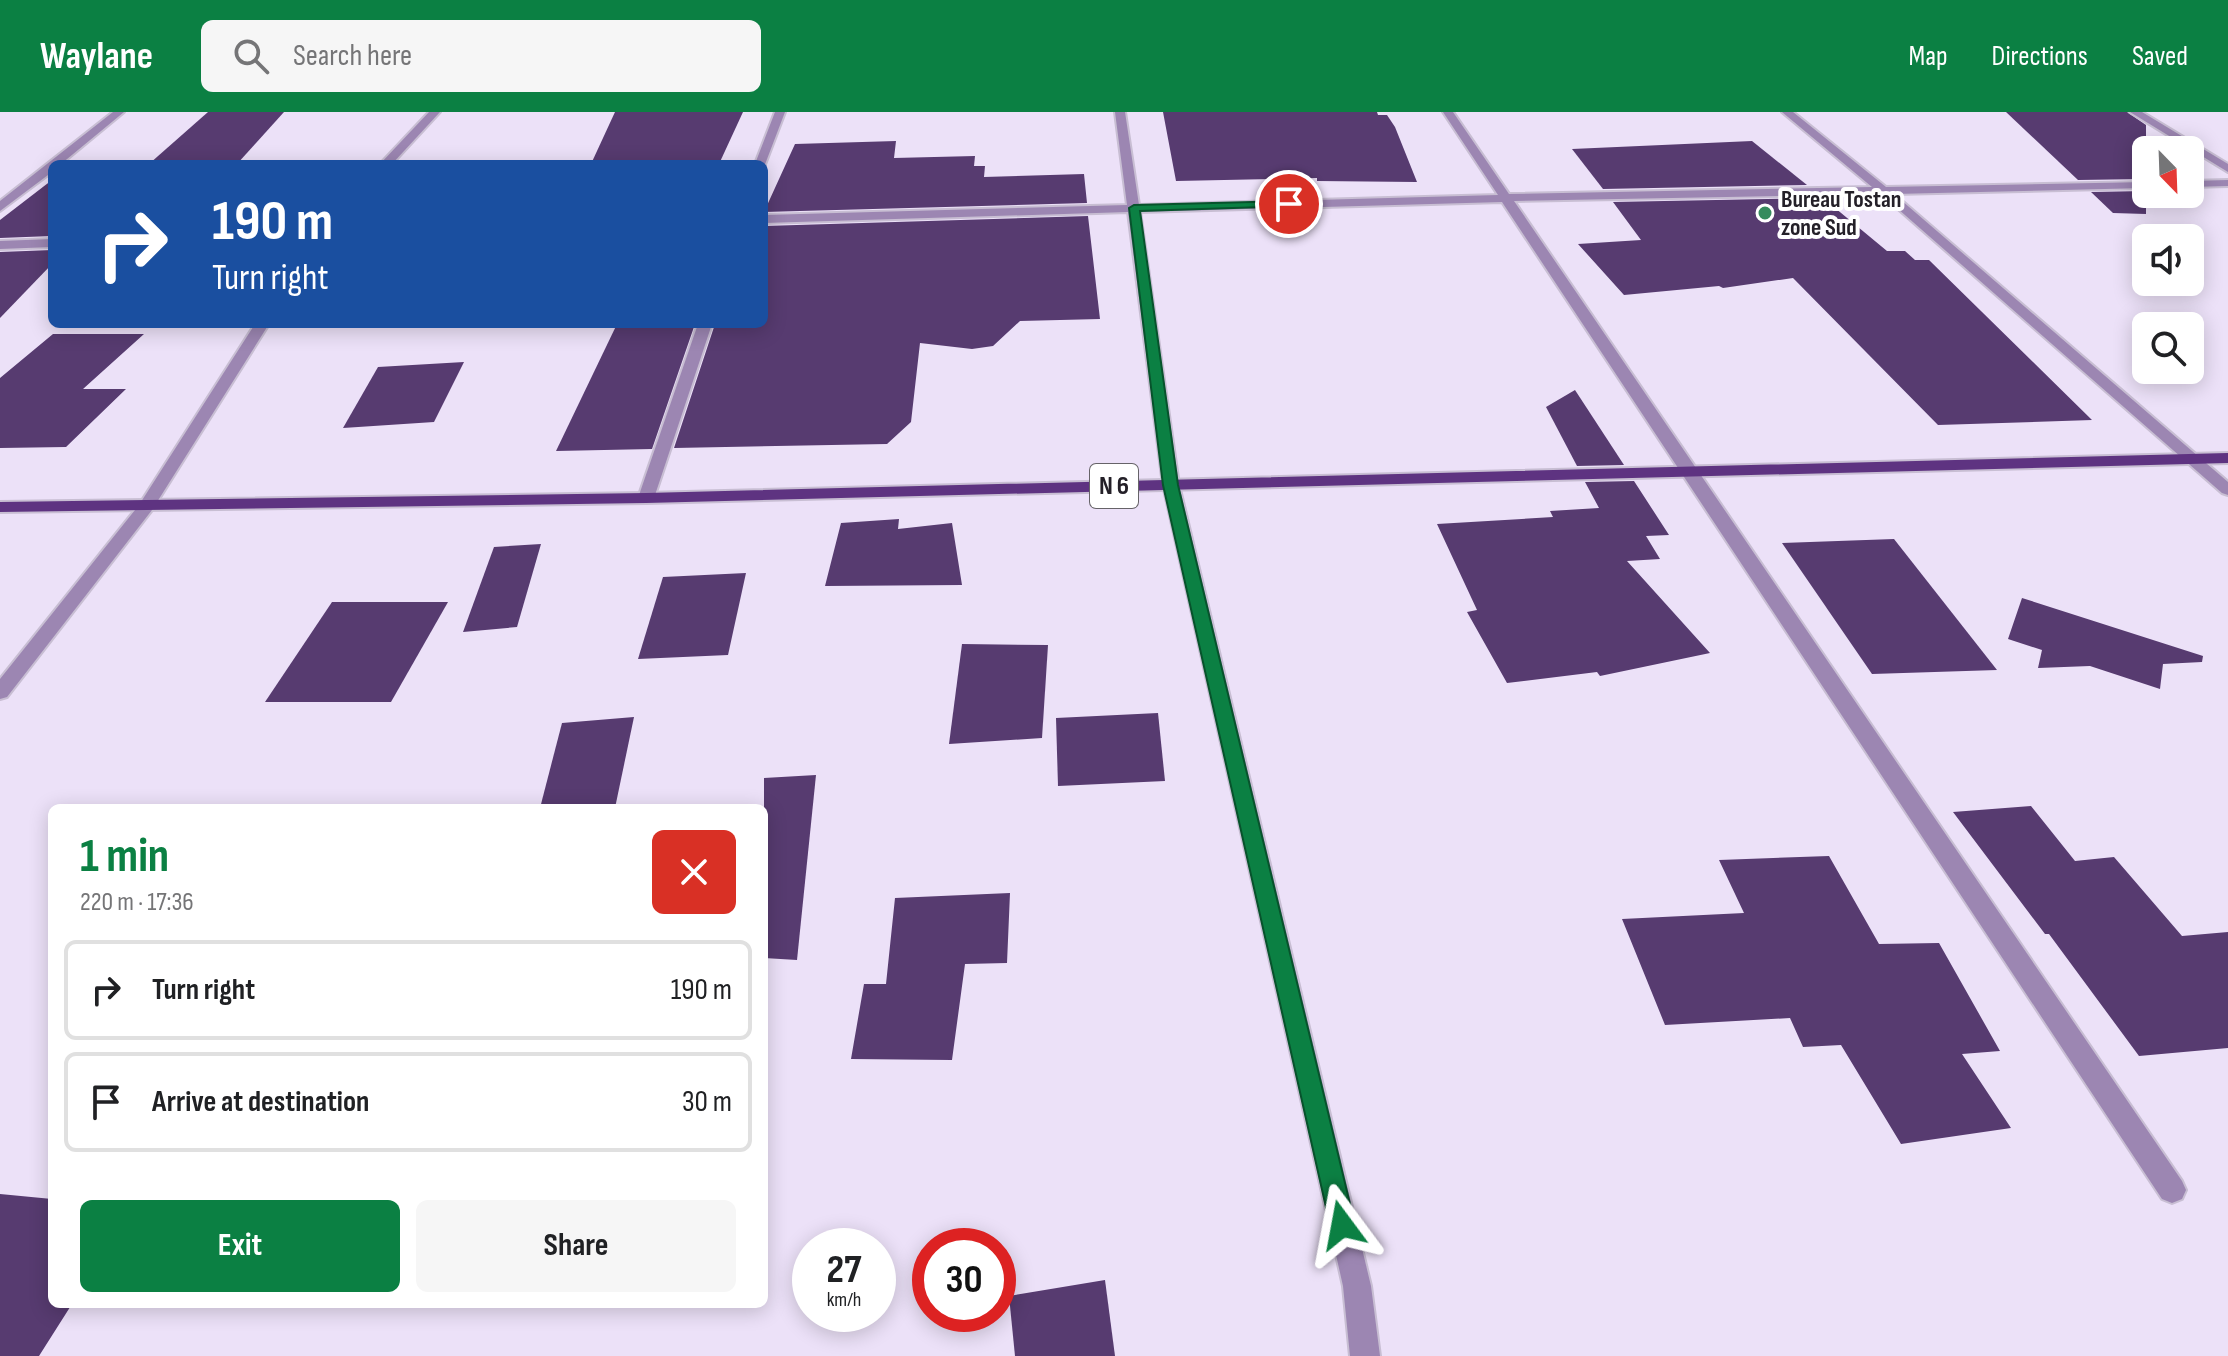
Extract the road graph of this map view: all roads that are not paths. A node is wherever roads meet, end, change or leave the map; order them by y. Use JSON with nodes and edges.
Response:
{"nodes":[{"id":1,"x":119,"y":112,"type":"edge"},
{"id":2,"x":435,"y":112,"type":"edge"},
{"id":3,"x":780,"y":112,"type":"edge"},
{"id":4,"x":1120,"y":112,"type":"edge"},
{"id":5,"x":1448,"y":112,"type":"edge"},
{"id":6,"x":1787,"y":112,"type":"edge"},
{"id":7,"x":2135,"y":112,"type":"edge"},
{"id":8,"x":59,"y":160,"type":"edge"},
{"id":9,"x":390,"y":160,"type":"edge"},
{"id":10,"x":762,"y":160,"type":"edge"},
{"id":11,"x":48,"y":169,"type":"edge"},
{"id":12,"x":2228,"y":169,"type":"edge"},
{"id":13,"x":2228,"y":183,"type":"edge"},
{"id":14,"x":2204,"y":184,"type":"edge"},
{"id":15,"x":2132,"y":185,"type":"edge"},
{"id":16,"x":1883,"y":190,"type":"junction"},
{"id":17,"x":1505,"y":198,"type":"junction"},
{"id":18,"x":0,"y":207,"type":"edge"},
{"id":19,"x":1134,"y":208,"type":"junction"},
{"id":20,"x":768,"y":219,"type":"edge"},
{"id":21,"x":48,"y":243,"type":"edge"},
{"id":22,"x":0,"y":245,"type":"edge"},
{"id":23,"x":259,"y":328,"type":"edge"},
{"id":24,"x":704,"y":328,"type":"edge"},
{"id":25,"x":2228,"y":458,"type":"edge"},
{"id":26,"x":2190,"y":460,"type":"junction"},
{"id":27,"x":1692,"y":473,"type":"junction"},
{"id":28,"x":1171,"y":485,"type":"junction"},
{"id":29,"x":2228,"y":490,"type":"edge"},
{"id":30,"x":646,"y":498,"type":"junction"},
{"id":31,"x":0,"y":507,"type":"edge"},
{"id":32,"x":146,"y":507,"type":"junction"},
{"id":33,"x":0,"y":692,"type":"edge"},
{"id":34,"x":2172,"y":1190,"type":"dead end"},
{"id":35,"x":1365,"y":1356,"type":"edge"}],
"edges":[{"from":1,"to":8,"type":"street"},
{"from":2,"to":9,"type":"street"},
{"from":3,"to":10,"type":"street"},
{"from":4,"to":19,"type":"street"},
{"from":5,"to":17,"type":"street"},
{"from":6,"to":16,"type":"street"},
{"from":7,"to":12,"type":"street"},
{"from":11,"to":18,"type":"street"},
{"from":13,"to":14,"type":"street"},
{"from":15,"to":16,"type":"street"},
{"from":16,"to":17,"type":"street"},
{"from":16,"to":26,"type":"street"},
{"from":17,"to":19,"type":"street"},
{"from":17,"to":27,"type":"street"},
{"from":19,"to":20,"type":"street"},
{"from":19,"to":28,"type":"street"},
{"from":21,"to":22,"type":"street"},
{"from":23,"to":32,"type":"street"},
{"from":24,"to":30,"type":"street"},
{"from":25,"to":26,"type":"main road","number":"N 6"},
{"from":26,"to":27,"type":"main road","number":"N 6"},
{"from":26,"to":29,"type":"street"},
{"from":27,"to":28,"type":"main road","number":"N 6"},
{"from":27,"to":34,"type":"street"},
{"from":28,"to":30,"type":"main road","number":"N 6"},
{"from":28,"to":35,"type":"street"},
{"from":30,"to":32,"type":"main road","number":"N 6"},
{"from":31,"to":32,"type":"main road","number":"N 6"},
{"from":32,"to":33,"type":"street"}]}
